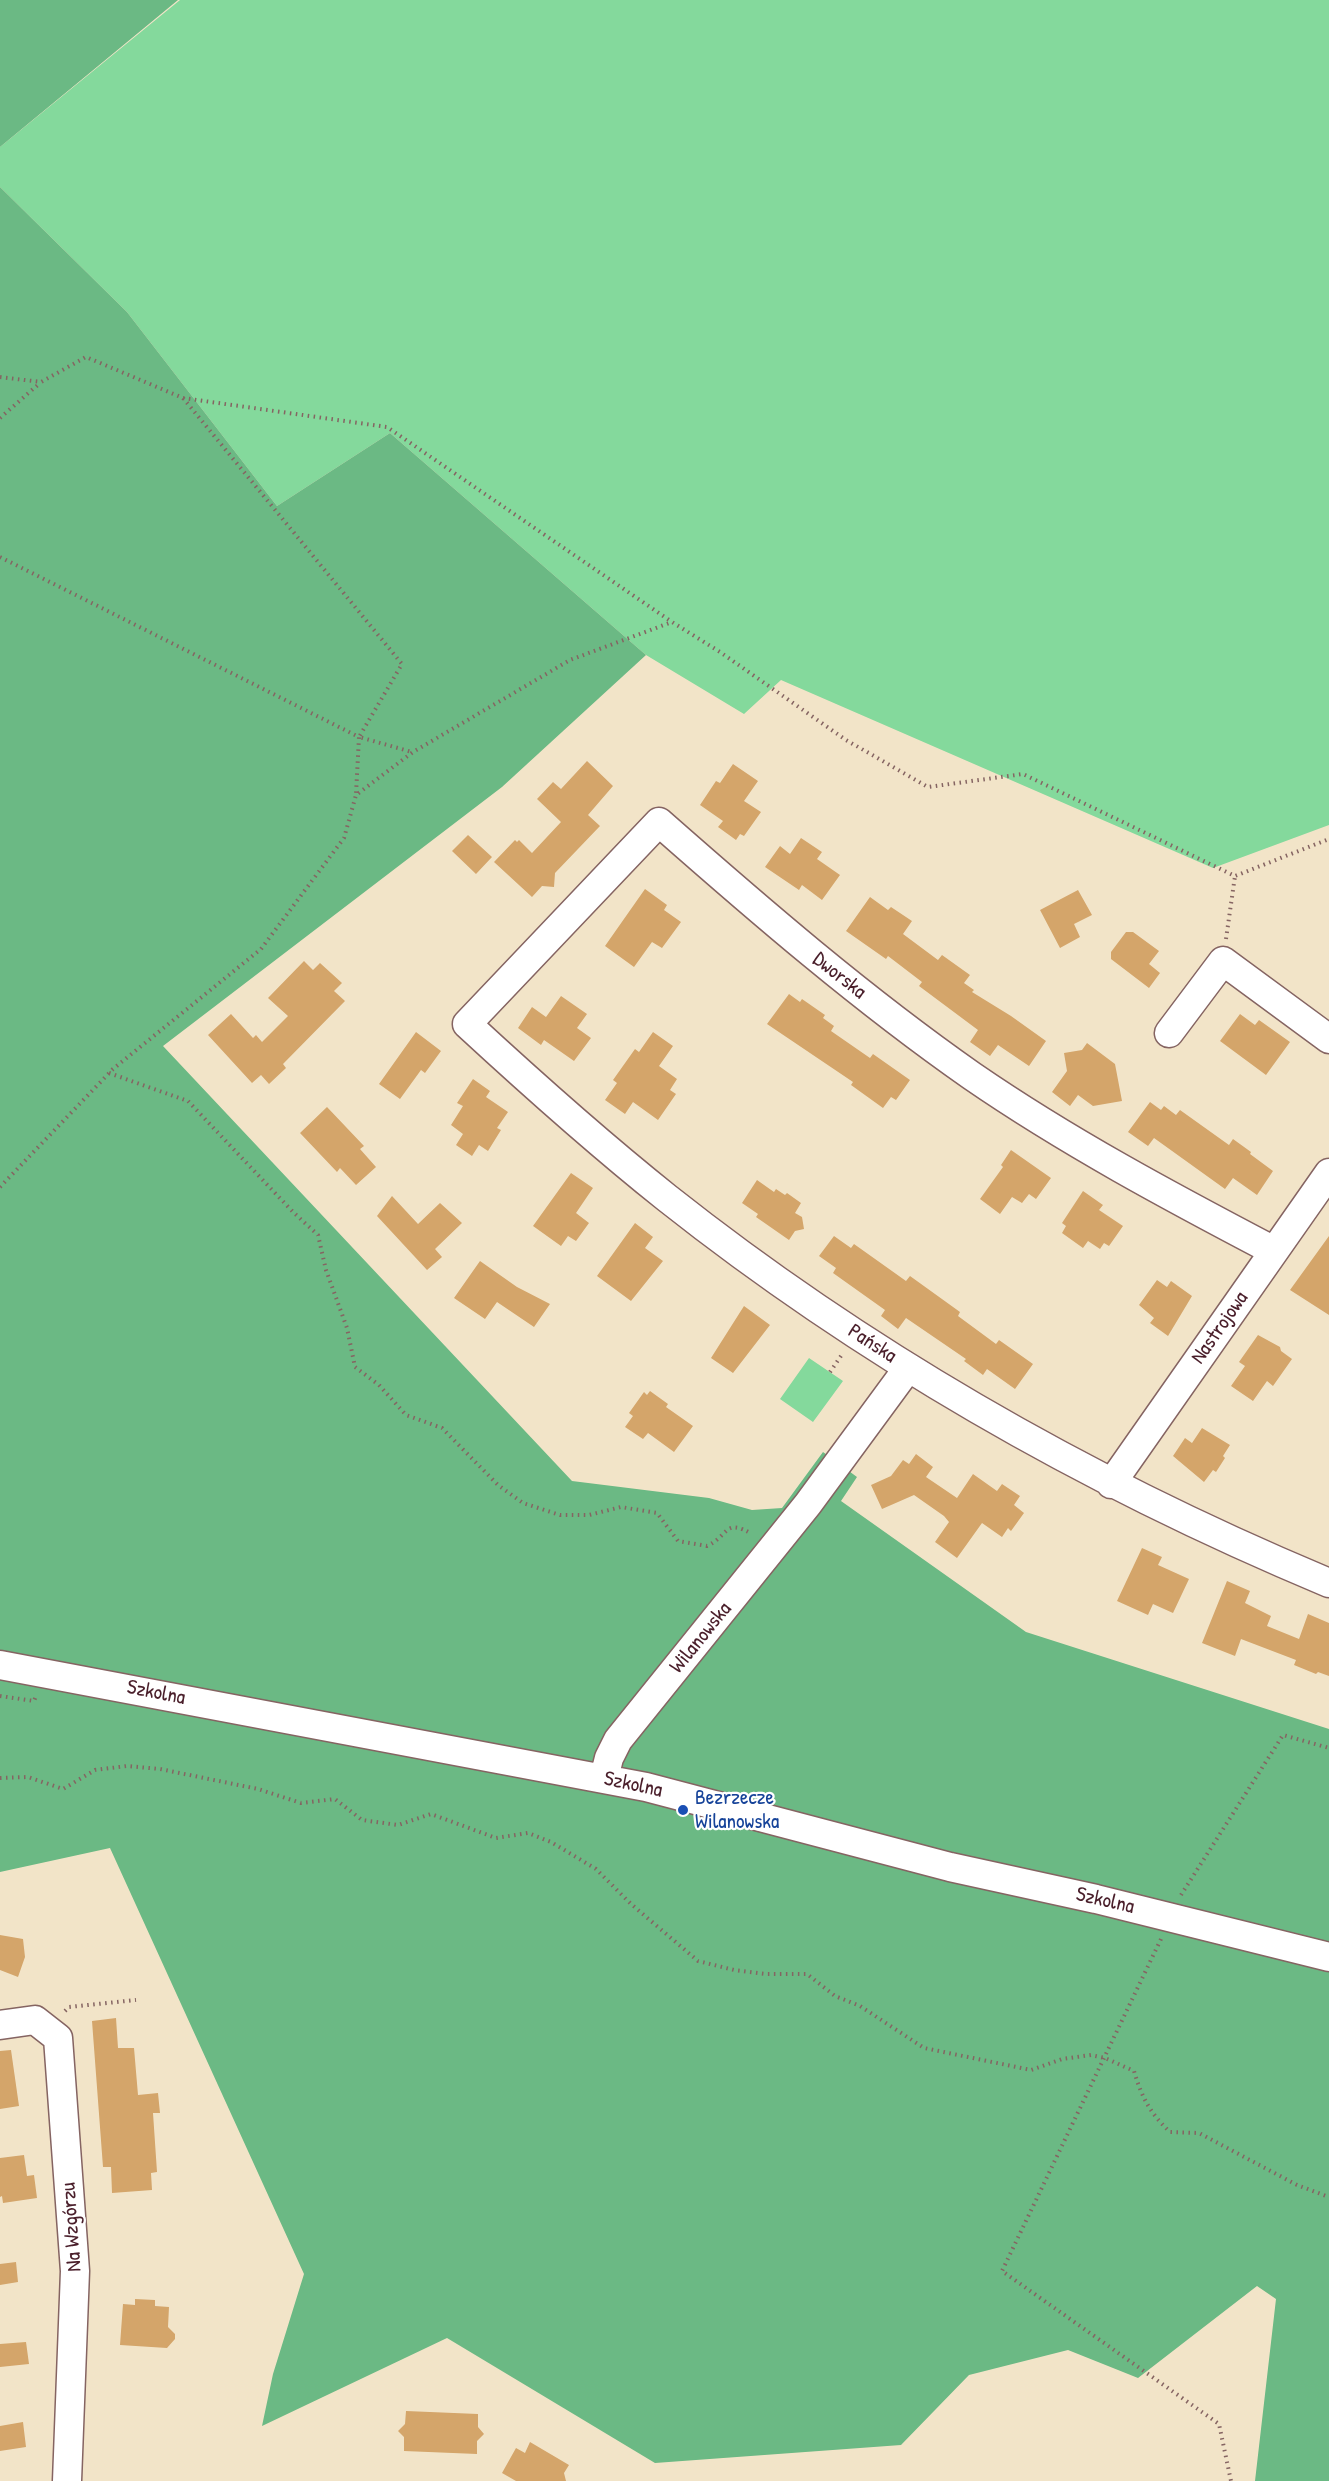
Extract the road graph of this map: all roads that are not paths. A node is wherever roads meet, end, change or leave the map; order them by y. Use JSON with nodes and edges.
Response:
{"nodes":[{"id":1,"x":467,"y":1024,"type":"joint"},
{"id":2,"x":1169,"y":1033,"type":"dead end"},
{"id":3,"x":1329,"y":1039,"type":"edge"},
{"id":4,"x":1329,"y":1173,"type":"edge"},
{"id":5,"x":1274,"y":1251,"type":"junction"},
{"id":6,"x":908,"y":1368,"type":"junction"},
{"id":7,"x":1111,"y":1484,"type":"junction"},
{"id":8,"x":1329,"y":1583,"type":"edge"},
{"id":9,"x":0,"y":1665,"type":"edge"},
{"id":10,"x":604,"y":1778,"type":"junction"},
{"id":11,"x":1329,"y":1957,"type":"edge"},
{"id":12,"x":0,"y":2025,"type":"edge"},
{"id":13,"x":67,"y":2481,"type":"edge"}],
"edges":[{"from":1,"to":5,"type":"street","name":"Dworska"},
{"from":1,"to":6,"type":"street","name":"Pańska"},
{"from":2,"to":3,"type":"street"},
{"from":4,"to":5,"type":"street","name":"Nastrojowa"},
{"from":5,"to":7,"type":"street","name":"Nastrojowa"},
{"from":6,"to":7,"type":"street","name":"Pańska"},
{"from":6,"to":10,"type":"street","name":"Wilanowska"},
{"from":7,"to":8,"type":"street","name":"Pańska"},
{"from":9,"to":10,"type":"street","name":"Szkolna"},
{"from":10,"to":11,"type":"street","name":"Szkolna"},
{"from":12,"to":13,"type":"street","name":"Na Wzgórzu"}]}
